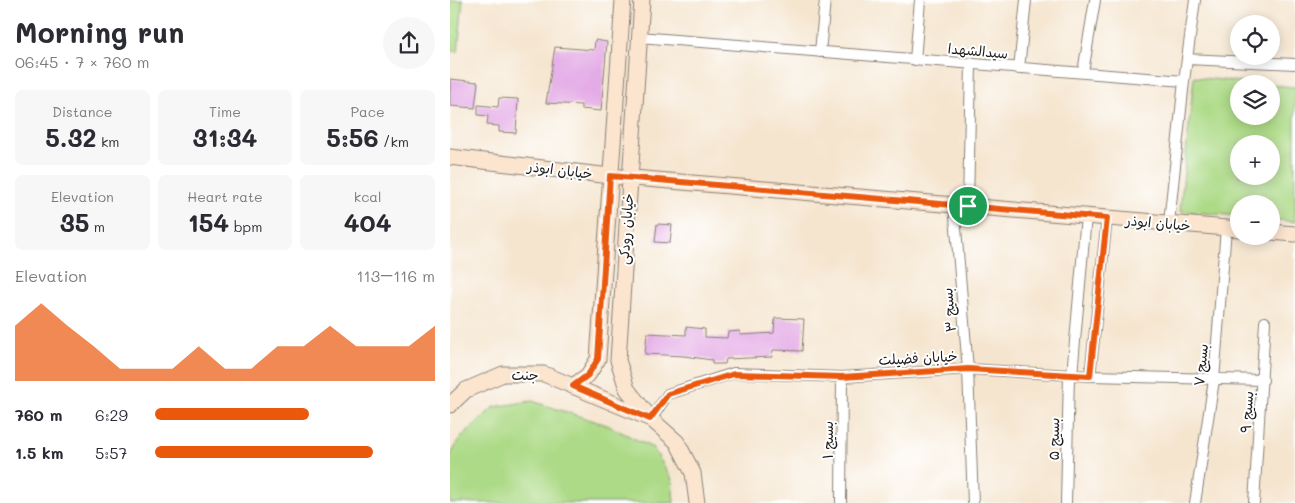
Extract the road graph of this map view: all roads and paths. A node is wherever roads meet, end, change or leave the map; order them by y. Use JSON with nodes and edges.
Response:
{"nodes":[{"id":1,"x":623,"y":0,"type":"edge"},
{"id":2,"x":642,"y":0,"type":"edge"},
{"id":3,"x":825,"y":0,"type":"edge"},
{"id":4,"x":920,"y":0,"type":"edge"},
{"id":5,"x":1026,"y":0,"type":"edge"},
{"id":6,"x":1095,"y":0,"type":"edge"},
{"id":7,"x":1195,"y":0,"type":"edge"},
{"id":8,"x":639,"y":37,"type":"junction"},
{"id":9,"x":820,"y":52,"type":"junction"},
{"id":10,"x":1187,"y":59,"type":"junction"},
{"id":11,"x":915,"y":60,"type":"junction"},
{"id":12,"x":972,"y":64,"type":"junction"},
{"id":13,"x":1295,"y":64,"type":"edge"},
{"id":14,"x":1019,"y":68,"type":"junction"},
{"id":15,"x":1084,"y":72,"type":"junction"},
{"id":16,"x":1184,"y":81,"type":"junction"},
{"id":17,"x":450,"y":157,"type":"edge"},
{"id":18,"x":610,"y":176,"type":"junction"},
{"id":19,"x":629,"y":178,"type":"junction"},
{"id":20,"x":961,"y":206,"type":"junction"},
{"id":21,"x":1086,"y":216,"type":"junction"},
{"id":22,"x":1107,"y":218,"type":"junction"},
{"id":23,"x":1169,"y":224,"type":"junction"},
{"id":24,"x":1230,"y":229,"type":"edge"},
{"id":25,"x":1280,"y":233,"type":"edge"},
{"id":26,"x":1295,"y":234,"type":"edge"},
{"id":27,"x":1230,"y":245,"type":"edge"},
{"id":28,"x":1265,"y":322,"type":"dead end"},
{"id":29,"x":968,"y":369,"type":"junction"},
{"id":30,"x":1070,"y":375,"type":"junction"},
{"id":31,"x":1090,"y":376,"type":"junction"},
{"id":32,"x":842,"y":377,"type":"junction"},
{"id":33,"x":1214,"y":380,"type":"junction"},
{"id":34,"x":1263,"y":380,"type":"junction"},
{"id":35,"x":573,"y":386,"type":"junction"},
{"id":36,"x":450,"y":405,"type":"edge"},
{"id":37,"x":650,"y":419,"type":"junction"},
{"id":38,"x":696,"y":503,"type":"edge"},
{"id":39,"x":841,"y":503,"type":"edge"},
{"id":40,"x":973,"y":503,"type":"edge"},
{"id":41,"x":1066,"y":503,"type":"edge"},
{"id":42,"x":1195,"y":503,"type":"edge"},
{"id":43,"x":1254,"y":503,"type":"edge"}],
"edges":[{"from":1,"to":18,"type":"street","name":"خیابان رودکی"},
{"from":2,"to":8,"type":"street","name":"خیابان رودکی"},
{"from":3,"to":9,"type":"street"},
{"from":4,"to":11,"type":"street"},
{"from":5,"to":14,"type":"street"},
{"from":6,"to":15,"type":"street"},
{"from":7,"to":10,"type":"street"},
{"from":8,"to":9,"type":"street","name":"سیدالشهدا"},
{"from":8,"to":19,"type":"street","name":"خیابان رودکی"},
{"from":9,"to":11,"type":"street","name":"سیدالشهدا"},
{"from":10,"to":13,"type":"street"},
{"from":10,"to":16,"type":"street"},
{"from":11,"to":12,"type":"street","name":"سیدالشهدا"},
{"from":12,"to":14,"type":"street","name":"سیدالشهدا"},
{"from":12,"to":20,"type":"street","name":"بسیج ۳"},
{"from":14,"to":15,"type":"street","name":"سیدالشهدا"},
{"from":15,"to":16,"type":"street","name":"سیدالشهدا"},
{"from":16,"to":23,"type":"street"},
{"from":17,"to":18,"type":"street","name":"خیابان ابوذر"},
{"from":18,"to":19,"type":"street","name":"خیابان ابوذر"},
{"from":18,"to":35,"type":"street","name":"خیابان رودکی"},
{"from":19,"to":20,"type":"street","name":"خیابان ابوذر"},
{"from":19,"to":37,"type":"street","name":"خیابان رودکی"},
{"from":20,"to":21,"type":"street","name":"خیابان ابوذر"},
{"from":20,"to":29,"type":"street","name":"بسیج ۳"},
{"from":21,"to":22,"type":"street","name":"خیابان ابوذر"},
{"from":21,"to":30,"type":"street","name":"بسیج ۵"},
{"from":22,"to":23,"type":"street","name":"خیابان ابوذر"},
{"from":22,"to":31,"type":"street"},
{"from":23,"to":24,"type":"street","name":"خیابان ابوذر"},
{"from":25,"to":26,"type":"street"},
{"from":27,"to":33,"type":"street","name":"بسیج ۷"},
{"from":28,"to":34,"type":"street","name":"بسیج ۹"},
{"from":29,"to":30,"type":"street","name":"خیابان فضیلت"},
{"from":29,"to":32,"type":"street","name":"خیابان فضیلت"},
{"from":29,"to":40,"type":"street","name":"بسیج ۳"},
{"from":30,"to":31,"type":"street","name":"خیابان فضیلت"},
{"from":30,"to":41,"type":"street","name":"بسیج ۵"},
{"from":31,"to":33,"type":"street","name":"خیابان فضیلت"},
{"from":32,"to":37,"type":"street","name":"خیابان فضیلت"},
{"from":32,"to":39,"type":"street","name":"بسیج ۱"},
{"from":33,"to":34,"type":"street","name":"خیابان فضیلت"},
{"from":33,"to":42,"type":"street","name":"بسیج ۷"},
{"from":34,"to":43,"type":"street","name":"بسیج ۹"},
{"from":35,"to":36,"type":"street","name":"جنت"},
{"from":35,"to":37,"type":"street","name":"جنت"},
{"from":37,"to":38,"type":"street","name":"جنت"}]}
